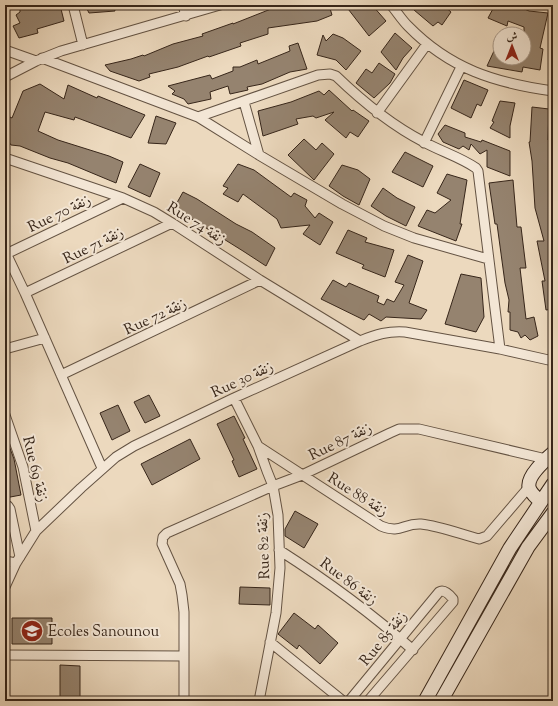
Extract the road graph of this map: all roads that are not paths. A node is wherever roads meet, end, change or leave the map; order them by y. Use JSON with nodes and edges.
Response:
{"nodes":[{"id":1,"x":73,"y":5,"type":"edge"},
{"id":2,"x":183,"y":5,"type":"edge"},
{"id":3,"x":220,"y":5,"type":"edge"},
{"id":4,"x":391,"y":5,"type":"edge"},
{"id":5,"x":186,"y":16,"type":"junction"},
{"id":6,"x":83,"y":44,"type":"junction"},
{"id":7,"x":427,"y":44,"type":"junction"},
{"id":8,"x":5,"y":50,"type":"edge"},
{"id":9,"x":39,"y":59,"type":"junction"},
{"id":10,"x":461,"y":67,"type":"junction"},
{"id":11,"x":5,"y":77,"type":"edge"},
{"id":12,"x":553,"y":91,"type":"edge"},
{"id":13,"x":244,"y":102,"type":"junction"},
{"id":14,"x":377,"y":113,"type":"junction"},
{"id":15,"x":198,"y":117,"type":"junction"},
{"id":16,"x":424,"y":143,"type":"junction"},
{"id":17,"x":259,"y":155,"type":"junction"},
{"id":18,"x":5,"y":158,"type":"edge"},
{"id":19,"x":123,"y":198,"type":"junction"},
{"id":20,"x":172,"y":223,"type":"junction"},
{"id":21,"x":6,"y":253,"type":"edge"},
{"id":22,"x":488,"y":259,"type":"junction"},
{"id":23,"x":260,"y":280,"type":"junction"},
{"id":24,"x":25,"y":293,"type":"junction"},
{"id":25,"x":45,"y":338,"type":"junction"},
{"id":26,"x":360,"y":341,"type":"junction"},
{"id":27,"x":5,"y":349,"type":"edge"},
{"id":28,"x":500,"y":349,"type":"junction"},
{"id":29,"x":553,"y":361,"type":"edge"},
{"id":30,"x":61,"y":375,"type":"junction"},
{"id":31,"x":234,"y":398,"type":"junction"},
{"id":32,"x":5,"y":417,"type":"edge"},
{"id":33,"x":258,"y":446,"type":"junction"},
{"id":34,"x":549,"y":456,"type":"edge"},
{"id":35,"x":102,"y":468,"type":"junction"},
{"id":36,"x":302,"y":475,"type":"junction"},
{"id":37,"x":553,"y":484,"type":"edge"},
{"id":38,"x":273,"y":486,"type":"junction"},
{"id":39,"x":529,"y":487,"type":"junction"},
{"id":40,"x":541,"y":502,"type":"junction"},
{"id":41,"x":5,"y":504,"type":"edge"},
{"id":42,"x":553,"y":515,"type":"edge"},
{"id":43,"x":36,"y":531,"type":"junction"},
{"id":44,"x":279,"y":550,"type":"junction"},
{"id":45,"x":18,"y":560,"type":"junction"},
{"id":46,"x":5,"y":561,"type":"edge"},
{"id":47,"x":5,"y":588,"type":"edge"},
{"id":48,"x":400,"y":638,"type":"junction"},
{"id":49,"x":270,"y":642,"type":"junction"},
{"id":50,"x":413,"y":650,"type":"junction"},
{"id":51,"x":5,"y":655,"type":"edge"},
{"id":52,"x":184,"y":656,"type":"junction"},
{"id":53,"x":184,"y":701,"type":"edge"},
{"id":54,"x":259,"y":701,"type":"edge"},
{"id":55,"x":343,"y":701,"type":"edge"},
{"id":56,"x":349,"y":701,"type":"edge"},
{"id":57,"x":368,"y":701,"type":"edge"},
{"id":58,"x":425,"y":701,"type":"edge"},
{"id":59,"x":441,"y":701,"type":"edge"}],
"edges":[{"from":1,"to":6,"type":"street"},
{"from":2,"to":5,"type":"street"},
{"from":3,"to":5,"type":"street"},
{"from":4,"to":7,"type":"street"},
{"from":5,"to":6,"type":"street"},
{"from":6,"to":9,"type":"street"},
{"from":7,"to":10,"type":"street"},
{"from":7,"to":14,"type":"street"},
{"from":8,"to":9,"type":"street"},
{"from":9,"to":11,"type":"street"},
{"from":9,"to":15,"type":"street"},
{"from":10,"to":12,"type":"street"},
{"from":10,"to":16,"type":"street"},
{"from":13,"to":14,"type":"street"},
{"from":13,"to":15,"type":"street"},
{"from":13,"to":17,"type":"street"},
{"from":14,"to":16,"type":"street"},
{"from":15,"to":17,"type":"street"},
{"from":16,"to":22,"type":"street"},
{"from":17,"to":22,"type":"street"},
{"from":18,"to":19,"type":"street","name":"Rue 74 زنقة"},
{"from":19,"to":20,"type":"street","name":"Rue 74 زنقة"},
{"from":19,"to":21,"type":"street","name":"Rue 70 زنقة"},
{"from":20,"to":23,"type":"street","name":"Rue 74 زنقة"},
{"from":20,"to":24,"type":"street","name":"Rue 71 زنقة"},
{"from":21,"to":24,"type":"street"},
{"from":22,"to":28,"type":"street"},
{"from":23,"to":26,"type":"street","name":"Rue 74 زنقة"},
{"from":23,"to":30,"type":"street","name":"Rue 72 زنقة"},
{"from":24,"to":25,"type":"street"},
{"from":25,"to":27,"type":"street"},
{"from":25,"to":30,"type":"street"},
{"from":26,"to":28,"type":"street","name":"Rue 30 زنقة"},
{"from":26,"to":31,"type":"street","name":"Rue 30 زنقة"},
{"from":28,"to":29,"type":"street","name":"Rue 30 زنقة"},
{"from":30,"to":35,"type":"street"},
{"from":31,"to":33,"type":"street","name":"Rue 82 زنقة"},
{"from":31,"to":35,"type":"street","name":"Rue 30 زنقة"},
{"from":32,"to":43,"type":"street","name":"Rue 69 زنقة"},
{"from":33,"to":36,"type":"street","name":"Rue 88 زنقة"},
{"from":33,"to":38,"type":"street","name":"Rue 82 زنقة"},
{"from":34,"to":36,"type":"street","name":"Rue 87 زنقة"},
{"from":34,"to":39,"type":"main road"},
{"from":35,"to":43,"type":"street","name":"Rue 30 زنقة"},
{"from":36,"to":38,"type":"street","name":"Rue 87 زنقة"},
{"from":36,"to":39,"type":"street","name":"Rue 88 زنقة"},
{"from":37,"to":40,"type":"main road"},
{"from":38,"to":44,"type":"street","name":"Rue 82 زنقة"},
{"from":38,"to":52,"type":"street","name":"Rue 87 زنقة"},
{"from":39,"to":40,"type":"main road"},
{"from":40,"to":42,"type":"street"},
{"from":40,"to":58,"type":"main road"},
{"from":41,"to":45,"type":"street"},
{"from":42,"to":59,"type":"main road"},
{"from":43,"to":45,"type":"street","name":"Rue 30 زنقة"},
{"from":44,"to":48,"type":"street","name":"Rue 86 زنقة"},
{"from":44,"to":49,"type":"street","name":"Rue 82 زنقة"},
{"from":45,"to":46,"type":"street"},
{"from":45,"to":47,"type":"street","name":"Rue 30 زنقة"},
{"from":48,"to":50,"type":"street","name":"Rue 86 زنقة"},
{"from":48,"to":50,"type":"street","name":"Rue 85 زنقة"},
{"from":48,"to":56,"type":"street","name":"Rue 85 زنقة"},
{"from":49,"to":54,"type":"street","name":"Rue 82 زنقة"},
{"from":49,"to":55,"type":"street"},
{"from":50,"to":57,"type":"street"},
{"from":51,"to":52,"type":"street"},
{"from":52,"to":53,"type":"street"}]}
